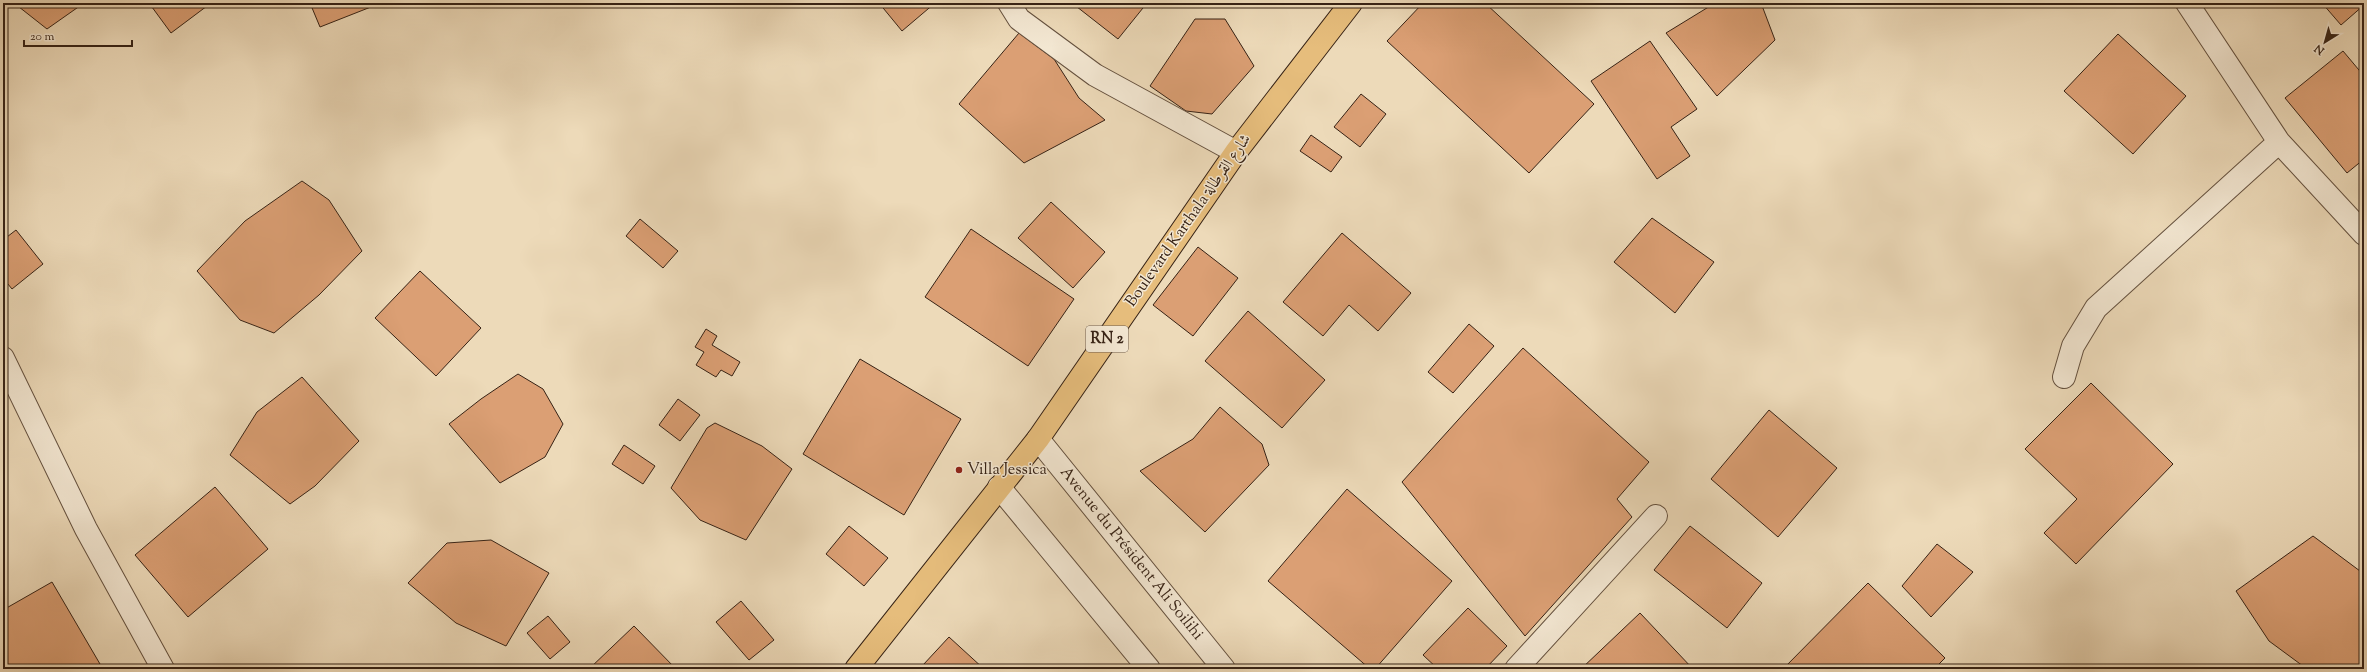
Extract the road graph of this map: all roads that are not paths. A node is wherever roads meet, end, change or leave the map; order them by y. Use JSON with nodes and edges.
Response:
{"nodes":[{"id":1,"x":1009,"y":3,"type":"edge"},
{"id":2,"x":1351,"y":3,"type":"edge"},
{"id":3,"x":2186,"y":3,"type":"edge"},
{"id":4,"x":2279,"y":142,"type":"junction"},
{"id":5,"x":1236,"y":152,"type":"junction"},
{"id":6,"x":2364,"y":234,"type":"edge"},
{"id":7,"x":3,"y":358,"type":"edge"},
{"id":8,"x":2064,"y":377,"type":"dead end"},
{"id":9,"x":1038,"y":439,"type":"junction"},
{"id":10,"x":999,"y":488,"type":"junction"},
{"id":11,"x":1656,"y":516,"type":"dead end"},
{"id":12,"x":163,"y":669,"type":"edge"},
{"id":13,"x":856,"y":669,"type":"edge"},
{"id":14,"x":1149,"y":669,"type":"edge"},
{"id":15,"x":1224,"y":669,"type":"edge"},
{"id":16,"x":1516,"y":669,"type":"edge"}],
"edges":[{"from":1,"to":5,"type":"street"},
{"from":2,"to":5,"type":"main road","name":"Boulevard Karthala شارع القرطالة","number":"RN 2"},
{"from":3,"to":4,"type":"street"},
{"from":4,"to":6,"type":"street"},
{"from":4,"to":8,"type":"street"},
{"from":5,"to":9,"type":"main road","name":"Boulevard Karthala شارع القرطالة","number":"RN 2"},
{"from":7,"to":12,"type":"street"},
{"from":9,"to":10,"type":"main road","name":"Boulevard Karthala شارع القرطالة","number":"RN 2"},
{"from":9,"to":15,"type":"street","name":"Avenue du Président Ali Soilihi"},
{"from":10,"to":13,"type":"main road","name":"Boulevard Karthala شارع القرطالة","number":"RN 2"},
{"from":10,"to":14,"type":"street"},
{"from":11,"to":16,"type":"street"}]}
